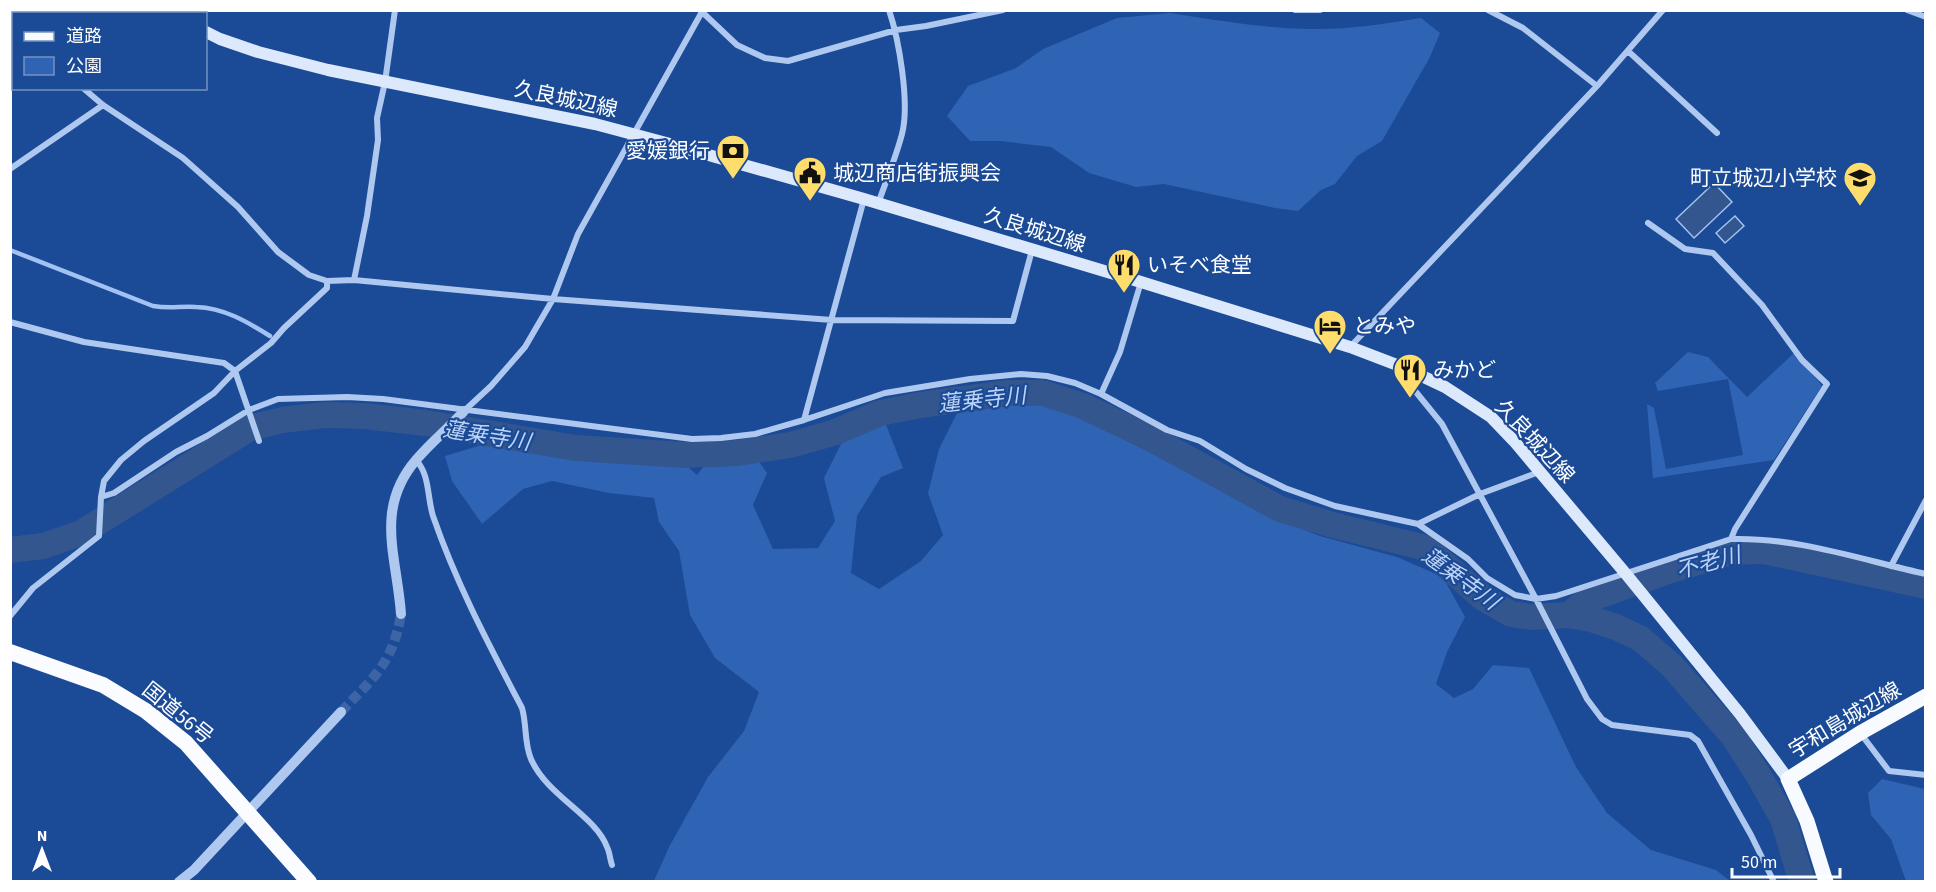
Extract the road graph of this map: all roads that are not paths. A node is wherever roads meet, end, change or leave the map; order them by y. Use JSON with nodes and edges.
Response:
{"nodes":[{"id":1,"x":395,"y":10,"type":"edge"},
{"id":2,"x":889,"y":10,"type":"edge"},
{"id":3,"x":1004,"y":10,"type":"edge"},
{"id":4,"x":1295,"y":10,"type":"edge"},
{"id":5,"x":1320,"y":10,"type":"edge"},
{"id":6,"x":1488,"y":10,"type":"edge"},
{"id":7,"x":1663,"y":10,"type":"edge"},
{"id":8,"x":1907,"y":10,"type":"edge"},
{"id":9,"x":702,"y":11,"type":"edge"},
{"id":10,"x":1926,"y":17,"type":"edge"},
{"id":11,"x":896,"y":30,"type":"junction"},
{"id":12,"x":207,"y":32,"type":"edge"},
{"id":13,"x":1628,"y":51,"type":"junction"},
{"id":14,"x":385,"y":82,"type":"junction"},
{"id":15,"x":1597,"y":86,"type":"junction"},
{"id":16,"x":85,"y":90,"type":"edge"},
{"id":17,"x":103,"y":105,"type":"junction"},
{"id":18,"x":1717,"y":133,"type":"dead end"},
{"id":19,"x":633,"y":134,"type":"junction"},
{"id":20,"x":10,"y":169,"type":"edge"},
{"id":21,"x":864,"y":199,"type":"junction"},
{"id":22,"x":878,"y":204,"type":"junction"},
{"id":23,"x":1648,"y":223,"type":"dead end"},
{"id":24,"x":1032,"y":250,"type":"junction"},
{"id":25,"x":354,"y":280,"type":"junction"},
{"id":26,"x":327,"y":282,"type":"junction"},
{"id":27,"x":1141,"y":282,"type":"junction"},
{"id":28,"x":553,"y":299,"type":"junction"},
{"id":29,"x":832,"y":320,"type":"junction"},
{"id":30,"x":10,"y":322,"type":"edge"},
{"id":31,"x":1350,"y":347,"type":"junction"},
{"id":32,"x":1405,"y":368,"type":"junction"},
{"id":33,"x":235,"y":371,"type":"junction"},
{"id":34,"x":1101,"y":394,"type":"junction"},
{"id":35,"x":249,"y":410,"type":"junction"},
{"id":36,"x":464,"y":411,"type":"junction"},
{"id":37,"x":804,"y":420,"type":"junction"},
{"id":38,"x":260,"y":441,"type":"dead end"},
{"id":39,"x":416,"y":460,"type":"junction"},
{"id":40,"x":1539,"y":471,"type":"junction"},
{"id":41,"x":1480,"y":494,"type":"junction"},
{"id":42,"x":100,"y":497,"type":"junction"},
{"id":43,"x":1926,"y":500,"type":"edge"},
{"id":44,"x":1418,"y":524,"type":"junction"},
{"id":45,"x":1731,"y":539,"type":"junction"},
{"id":46,"x":1891,"y":566,"type":"junction"},
{"id":47,"x":1626,"y":574,"type":"junction"},
{"id":48,"x":1926,"y":574,"type":"edge"},
{"id":49,"x":1536,"y":599,"type":"junction"},
{"id":50,"x":401,"y":614,"type":"tunnel mouth"},
{"id":51,"x":10,"y":616,"type":"edge"},
{"id":52,"x":10,"y":652,"type":"edge"},
{"id":53,"x":1926,"y":696,"type":"edge"},
{"id":54,"x":341,"y":712,"type":"tunnel mouth"},
{"id":55,"x":1860,"y":733,"type":"junction"},
{"id":56,"x":1926,"y":775,"type":"edge"},
{"id":57,"x":1788,"y":779,"type":"junction"},
{"id":58,"x":247,"y":811,"type":"junction"},
{"id":59,"x":612,"y":866,"type":"dead end"},
{"id":60,"x":179,"y":882,"type":"edge"},
{"id":61,"x":309,"y":882,"type":"edge"},
{"id":62,"x":1774,"y":882,"type":"edge"},
{"id":63,"x":1826,"y":882,"type":"edge"}],
"edges":[{"from":1,"to":14,"type":"street"},
{"from":2,"to":11,"type":"street"},
{"from":3,"to":11,"type":"street"},
{"from":4,"to":5,"type":"street"},
{"from":6,"to":15,"type":"street"},
{"from":7,"to":13,"type":"street"},
{"from":8,"to":10,"type":"street"},
{"from":9,"to":11,"type":"street"},
{"from":9,"to":19,"type":"street"},
{"from":11,"to":22,"type":"street"},
{"from":12,"to":14,"type":"main road","name":"久良城辺線"},
{"from":13,"to":15,"type":"street"},
{"from":13,"to":18,"type":"street"},
{"from":14,"to":19,"type":"main road","name":"久良城辺線"},
{"from":14,"to":25,"type":"street"},
{"from":15,"to":31,"type":"street"},
{"from":16,"to":17,"type":"street"},
{"from":17,"to":20,"type":"street"},
{"from":17,"to":26,"type":"street"},
{"from":19,"to":21,"type":"main road","name":"久良城辺線"},
{"from":19,"to":28,"type":"street"},
{"from":21,"to":22,"type":"main road","name":"久良城辺線"},
{"from":21,"to":29,"type":"street"},
{"from":22,"to":24,"type":"main road","name":"久良城辺線"},
{"from":23,"to":45,"type":"street"},
{"from":24,"to":27,"type":"main road","name":"久良城辺線"},
{"from":24,"to":29,"type":"street"},
{"from":25,"to":26,"type":"street"},
{"from":25,"to":28,"type":"street"},
{"from":26,"to":33,"type":"street"},
{"from":27,"to":31,"type":"main road","name":"久良城辺線"},
{"from":27,"to":34,"type":"street"},
{"from":28,"to":29,"type":"street"},
{"from":28,"to":36,"type":"street"},
{"from":29,"to":37,"type":"street"},
{"from":30,"to":33,"type":"street"},
{"from":31,"to":32,"type":"main road","name":"久良城辺線"},
{"from":32,"to":40,"type":"main road","name":"久良城辺線"},
{"from":32,"to":41,"type":"street"},
{"from":33,"to":35,"type":"street"},
{"from":33,"to":42,"type":"street"},
{"from":34,"to":37,"type":"street"},
{"from":34,"to":44,"type":"street"},
{"from":35,"to":36,"type":"street"},
{"from":35,"to":38,"type":"street"},
{"from":35,"to":42,"type":"street"},
{"from":36,"to":37,"type":"street"},
{"from":36,"to":39,"type":"street"},
{"from":39,"to":50,"type":"street"},
{"from":39,"to":59,"type":"street"},
{"from":40,"to":41,"type":"street"},
{"from":40,"to":47,"type":"main road","name":"久良城辺線"},
{"from":41,"to":44,"type":"street"},
{"from":41,"to":49,"type":"street"},
{"from":42,"to":51,"type":"street"},
{"from":43,"to":46,"type":"street"},
{"from":44,"to":49,"type":"street"},
{"from":45,"to":46,"type":"street"},
{"from":45,"to":47,"type":"street"},
{"from":46,"to":48,"type":"street"},
{"from":47,"to":49,"type":"street"},
{"from":47,"to":57,"type":"main road","name":"久良城辺線"},
{"from":49,"to":62,"type":"street"},
{"from":52,"to":58,"type":"highway","name":"国道56号"},
{"from":53,"to":55,"type":"main road","name":"宇和島城辺線"},
{"from":54,"to":58,"type":"street"},
{"from":55,"to":56,"type":"street"},
{"from":55,"to":57,"type":"main road","name":"宇和島城辺線"},
{"from":57,"to":63,"type":"main road","name":"宇和島城辺線"},
{"from":58,"to":60,"type":"street"},
{"from":58,"to":61,"type":"highway","name":"国道56号"}]}
